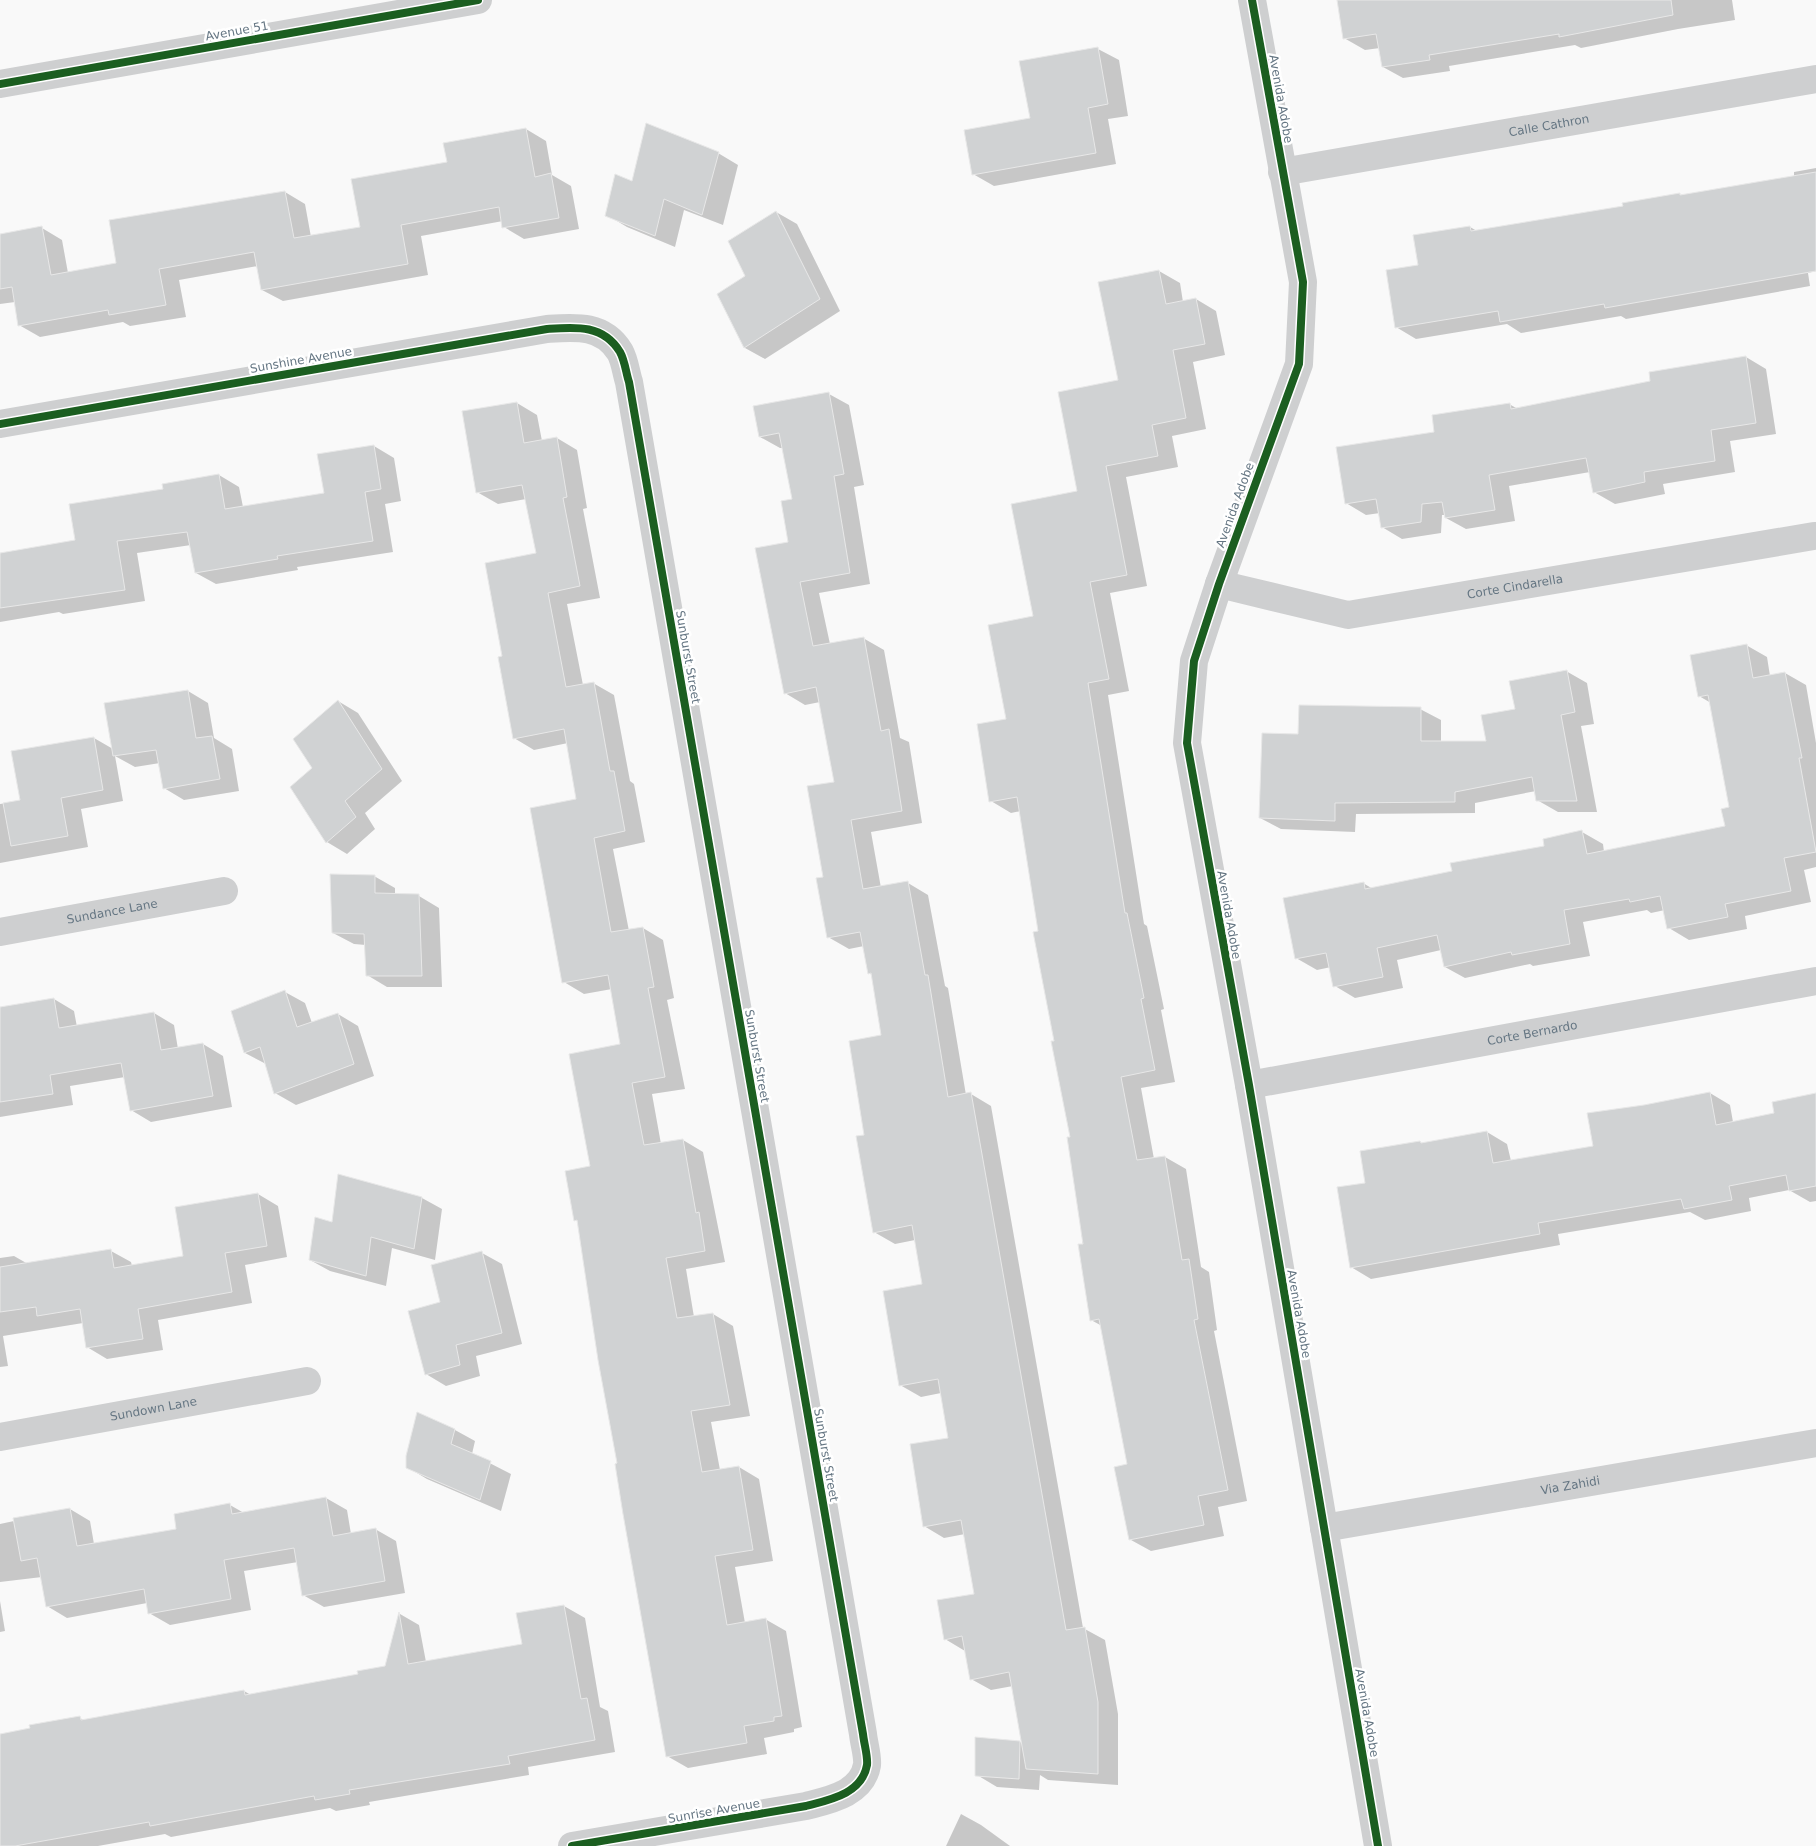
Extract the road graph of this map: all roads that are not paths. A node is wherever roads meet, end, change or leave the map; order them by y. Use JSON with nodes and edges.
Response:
{"nodes":[{"id":1,"x":478,"y":0,"type":"edge"},
{"id":2,"x":1252,"y":0,"type":"edge"},
{"id":3,"x":1816,"y":79,"type":"edge"},
{"id":4,"x":0,"y":84,"type":"edge"},
{"id":5,"x":1282,"y":172,"type":"junction"},
{"id":6,"x":604,"y":334,"type":"joint"},
{"id":7,"x":0,"y":424,"type":"edge"},
{"id":8,"x":1814,"y":536,"type":"dead end"},
{"id":9,"x":1219,"y":584,"type":"junction"},
{"id":10,"x":224,"y":891,"type":"dead end"},
{"id":11,"x":0,"y":932,"type":"edge"},
{"id":12,"x":1816,"y":981,"type":"edge"},
{"id":13,"x":1249,"y":1085,"type":"junction"},
{"id":14,"x":307,"y":1381,"type":"dead end"},
{"id":15,"x":0,"y":1437,"type":"edge"},
{"id":16,"x":1816,"y":1443,"type":"edge"},
{"id":17,"x":1324,"y":1528,"type":"junction"},
{"id":18,"x":856,"y":1786,"type":"joint"},
{"id":19,"x":572,"y":1846,"type":"edge"},
{"id":20,"x":1378,"y":1846,"type":"edge"}],
"edges":[{"from":1,"to":4,"type":"street","name":"Avenue 51"},
{"from":2,"to":5,"type":"street","name":"Avenida Adobe"},
{"from":3,"to":5,"type":"street","name":"Calle Cathron"},
{"from":5,"to":9,"type":"street","name":"Avenida Adobe"},
{"from":6,"to":7,"type":"street","name":"Sunshine Avenue"},
{"from":6,"to":18,"type":"street","name":"Sunburst Street"},
{"from":8,"to":9,"type":"street","name":"Corte Cindarella"},
{"from":9,"to":13,"type":"street","name":"Avenida Adobe"},
{"from":10,"to":11,"type":"street","name":"Sundance Lane"},
{"from":12,"to":13,"type":"street","name":"Corte Bernardo"},
{"from":13,"to":17,"type":"street","name":"Avenida Adobe"},
{"from":14,"to":15,"type":"street","name":"Sundown Lane"},
{"from":16,"to":17,"type":"street","name":"Via Zahidi"},
{"from":17,"to":20,"type":"street","name":"Avenida Adobe"},
{"from":18,"to":19,"type":"street","name":"Sunrise Avenue"}]}
